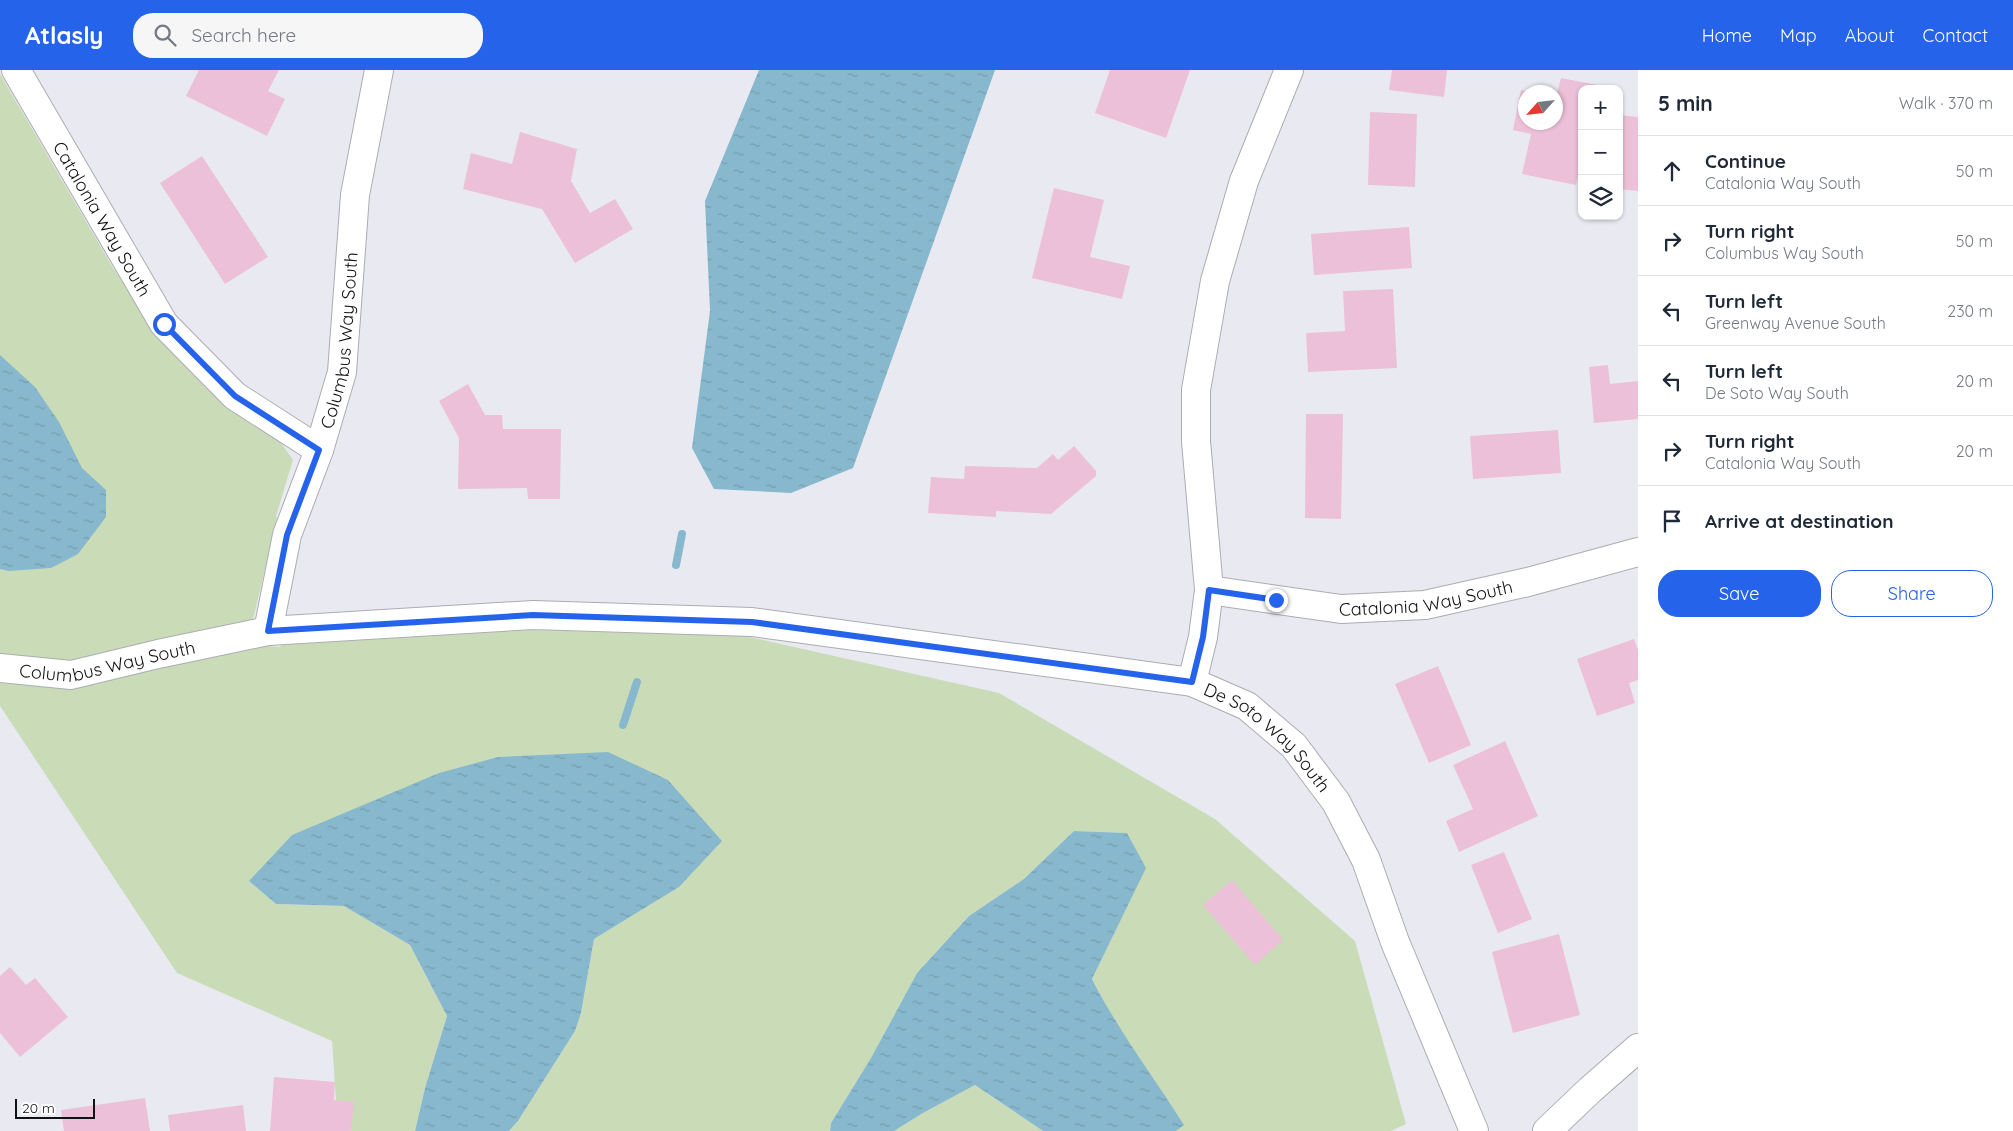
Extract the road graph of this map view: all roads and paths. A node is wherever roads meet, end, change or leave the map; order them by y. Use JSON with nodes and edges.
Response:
{"nodes":[{"id":1,"x":16,"y":70,"type":"edge"},
{"id":2,"x":378,"y":70,"type":"edge"},
{"id":3,"x":1289,"y":70,"type":"edge"},
{"id":4,"x":319,"y":450,"type":"junction"},
{"id":5,"x":1638,"y":552,"type":"edge"},
{"id":6,"x":1209,"y":590,"type":"junction"},
{"id":7,"x":268,"y":631,"type":"junction"},
{"id":8,"x":0,"y":668,"type":"edge"},
{"id":9,"x":1192,"y":682,"type":"junction"},
{"id":10,"x":1638,"y":1048,"type":"edge"},
{"id":11,"x":1474,"y":1131,"type":"edge"},
{"id":12,"x":1547,"y":1131,"type":"edge"}],
"edges":[{"from":1,"to":4,"type":"street","name":"Catalonia Way South"},
{"from":2,"to":4,"type":"street","name":"Columbus Way South"},
{"from":3,"to":6,"type":"street","name":"De Soto Way South"},
{"from":4,"to":7,"type":"street","name":"Columbus Way South"},
{"from":5,"to":6,"type":"street","name":"Catalonia Way South"},
{"from":6,"to":9,"type":"street","name":"De Soto Way South"},
{"from":7,"to":8,"type":"street","name":"Columbus Way South"},
{"from":7,"to":9,"type":"street"},
{"from":9,"to":11,"type":"street","name":"De Soto Way South"},
{"from":10,"to":12,"type":"street"}]}
